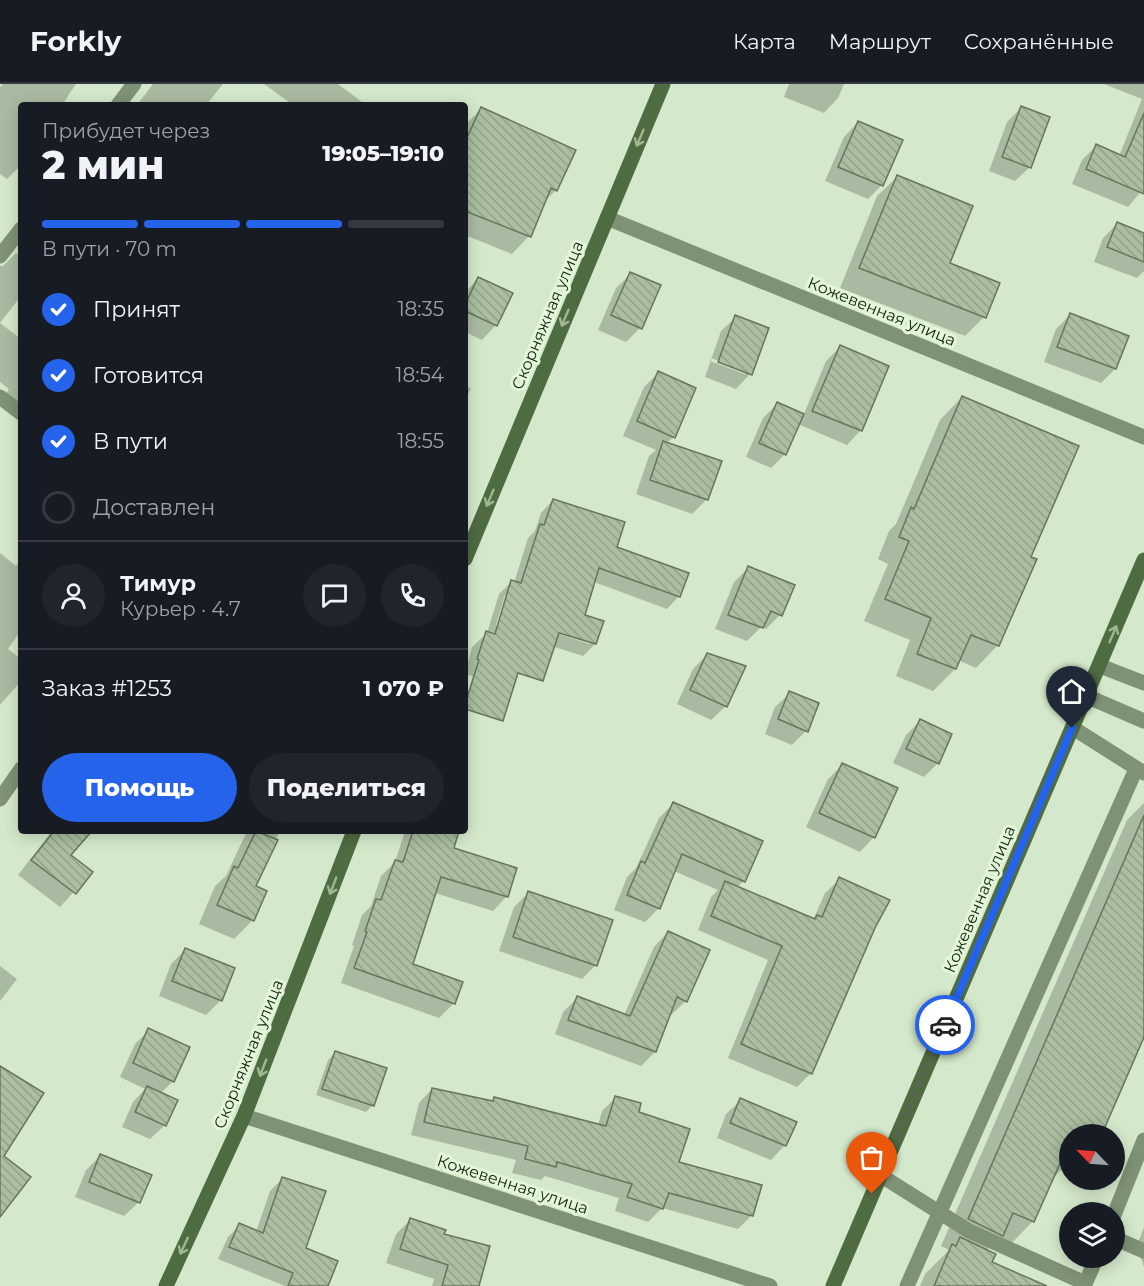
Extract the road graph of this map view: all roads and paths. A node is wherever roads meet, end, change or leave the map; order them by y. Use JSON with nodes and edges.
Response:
{"nodes":[{"id":1,"x":134,"y":84,"type":"edge"},
{"id":2,"x":663,"y":84,"type":"edge"},
{"id":3,"x":119,"y":102,"type":"edge"},
{"id":4,"x":607,"y":218,"type":"junction"},
{"id":5,"x":18,"y":233,"type":"edge"},
{"id":6,"x":0,"y":256,"type":"edge"},
{"id":7,"x":0,"y":397,"type":"edge"},
{"id":8,"x":18,"y":410,"type":"edge"},
{"id":9,"x":1144,"y":437,"type":"edge"},
{"id":10,"x":468,"y":552,"type":"edge"},
{"id":11,"x":1144,"y":560,"type":"edge"},
{"id":12,"x":1100,"y":666,"type":"junction"},
{"id":13,"x":1144,"y":683,"type":"edge"},
{"id":14,"x":1086,"y":696,"type":"junction"},
{"id":15,"x":1144,"y":720,"type":"edge"},
{"id":16,"x":1072,"y":728,"type":"junction"},
{"id":17,"x":1140,"y":771,"type":"edge"},
{"id":18,"x":18,"y":774,"type":"edge"},
{"id":19,"x":0,"y":799,"type":"edge"},
{"id":20,"x":353,"y":834,"type":"edge"},
{"id":21,"x":244,"y":1116,"type":"junction"},
{"id":22,"x":1144,"y":1140,"type":"edge"},
{"id":23,"x":880,"y":1175,"type":"junction"},
{"id":24,"x":1119,"y":1202,"type":"edge"},
{"id":25,"x":938,"y":1213,"type":"junction"},
{"id":26,"x":1125,"y":1243,"type":"edge"},
{"id":27,"x":1144,"y":1251,"type":"edge"},
{"id":28,"x":1092,"y":1268,"type":"edge"},
{"id":29,"x":1085,"y":1285,"type":"edge"},
{"id":30,"x":166,"y":1286,"type":"edge"},
{"id":31,"x":770,"y":1286,"type":"edge"},
{"id":32,"x":833,"y":1286,"type":"edge"},
{"id":33,"x":907,"y":1286,"type":"edge"}],
"edges":[{"from":1,"to":3,"type":"street"},
{"from":2,"to":4,"type":"main road","name":"Скорняжная улица","one_way":true},
{"from":4,"to":9,"type":"street","name":"Кожевенная улица"},
{"from":4,"to":10,"type":"main road","name":"Скорняжная улица","one_way":true},
{"from":5,"to":6,"type":"street"},
{"from":7,"to":8,"type":"street"},
{"from":12,"to":11,"type":"main road","name":"Кожевенная улица","one_way":true},
{"from":12,"to":13,"type":"street"},
{"from":12,"to":14,"type":"main road","name":"Кожевенная улица"},
{"from":14,"to":15,"type":"street"},
{"from":14,"to":16,"type":"main road","name":"Кожевенная улица"},
{"from":16,"to":17,"type":"street"},
{"from":16,"to":23,"type":"main road","name":"Кожевенная улица"},
{"from":17,"to":25,"type":"street"},
{"from":18,"to":19,"type":"street"},
{"from":20,"to":21,"type":"main road","name":"Скорняжная улица","one_way":true},
{"from":21,"to":30,"type":"main road","name":"Скорняжная улица","one_way":true},
{"from":21,"to":31,"type":"street","name":"Кожевенная улица"},
{"from":22,"to":24,"type":"street"},
{"from":23,"to":25,"type":"street"},
{"from":23,"to":32,"type":"main road","name":"Кожевенная улица"},
{"from":25,"to":29,"type":"street"},
{"from":25,"to":33,"type":"street"},
{"from":26,"to":27,"type":"street"},
{"from":28,"to":29,"type":"street"}]}
